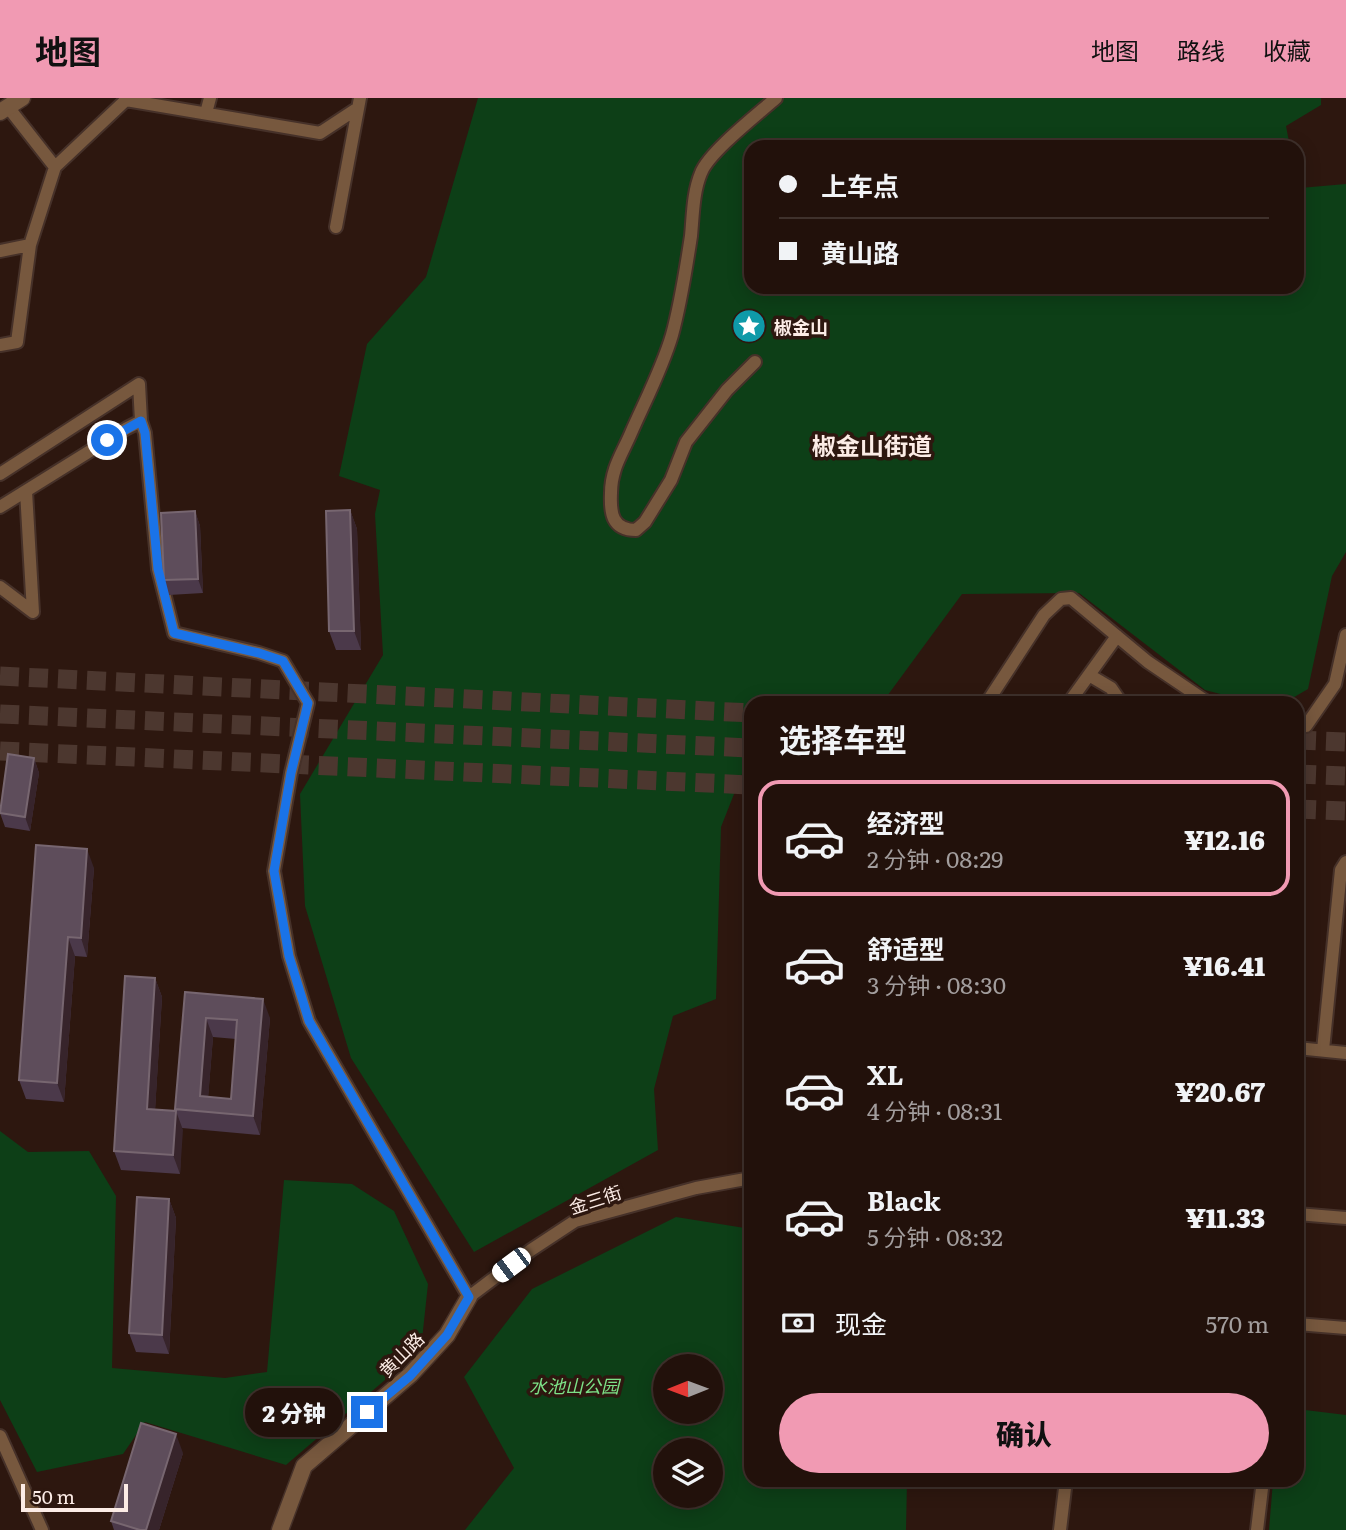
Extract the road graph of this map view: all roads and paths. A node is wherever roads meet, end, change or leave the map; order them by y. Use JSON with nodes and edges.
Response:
{"nodes":[{"id":1,"x":210,"y":98,"type":"edge"},
{"id":2,"x":776,"y":98,"type":"edge"},
{"id":3,"x":359,"y":103,"type":"edge"},
{"id":4,"x":10,"y":106,"type":"edge"},
{"id":5,"x":206,"y":113,"type":"junction"},
{"id":6,"x":55,"y":167,"type":"junction"},
{"id":7,"x":336,"y":227,"type":"dead end"},
{"id":8,"x":30,"y":245,"type":"junction"},
{"id":9,"x":0,"y":251,"type":"edge"},
{"id":10,"x":0,"y":345,"type":"edge"},
{"id":11,"x":755,"y":362,"type":"dead end"},
{"id":12,"x":141,"y":421,"type":"junction"},
{"id":13,"x":0,"y":474,"type":"edge"},
{"id":14,"x":26,"y":491,"type":"junction"},
{"id":15,"x":0,"y":507,"type":"edge"},
{"id":16,"x":0,"y":587,"type":"edge"},
{"id":17,"x":1346,"y":635,"type":"edge"},
{"id":18,"x":1117,"y":636,"type":"junction"},
{"id":19,"x":1089,"y":675,"type":"junction"},
{"id":20,"x":991,"y":696,"type":"edge"},
{"id":21,"x":1074,"y":696,"type":"edge"},
{"id":22,"x":1116,"y":696,"type":"edge"},
{"id":23,"x":1198,"y":696,"type":"edge"},
{"id":24,"x":1304,"y":726,"type":"edge"},
{"id":25,"x":1346,"y":862,"type":"edge"},
{"id":26,"x":1304,"y":1049,"type":"edge"},
{"id":27,"x":1323,"y":1051,"type":"junction"},
{"id":28,"x":1346,"y":1053,"type":"edge"},
{"id":29,"x":744,"y":1179,"type":"edge"},
{"id":30,"x":1304,"y":1215,"type":"edge"},
{"id":31,"x":1346,"y":1219,"type":"edge"},
{"id":32,"x":469,"y":1297,"type":"junction"},
{"id":33,"x":1304,"y":1325,"type":"edge"},
{"id":34,"x":1346,"y":1328,"type":"edge"},
{"id":35,"x":0,"y":1436,"type":"edge"},
{"id":36,"x":1065,"y":1487,"type":"edge"},
{"id":37,"x":1262,"y":1487,"type":"edge"},
{"id":38,"x":42,"y":1530,"type":"edge"},
{"id":39,"x":280,"y":1530,"type":"edge"},
{"id":40,"x":1059,"y":1530,"type":"edge"},
{"id":41,"x":1257,"y":1530,"type":"edge"}],
"edges":[{"from":1,"to":5,"type":"street"},
{"from":2,"to":11,"type":"street"},
{"from":3,"to":5,"type":"street"},
{"from":3,"to":7,"type":"street"},
{"from":4,"to":6,"type":"street"},
{"from":5,"to":6,"type":"street"},
{"from":6,"to":8,"type":"street"},
{"from":8,"to":9,"type":"street"},
{"from":8,"to":10,"type":"street"},
{"from":12,"to":13,"type":"street"},
{"from":12,"to":14,"type":"street"},
{"from":12,"to":32,"type":"street"},
{"from":14,"to":15,"type":"street"},
{"from":14,"to":16,"type":"street"},
{"from":17,"to":24,"type":"street"},
{"from":18,"to":19,"type":"street"},
{"from":18,"to":20,"type":"street"},
{"from":18,"to":23,"type":"street"},
{"from":19,"to":21,"type":"street"},
{"from":19,"to":22,"type":"street"},
{"from":25,"to":27,"type":"street"},
{"from":26,"to":27,"type":"street"},
{"from":27,"to":28,"type":"street"},
{"from":29,"to":32,"type":"street","name":"金三街"},
{"from":30,"to":31,"type":"street"},
{"from":32,"to":39,"type":"street","name":"黄山路"},
{"from":33,"to":34,"type":"street"},
{"from":35,"to":38,"type":"street"},
{"from":36,"to":40,"type":"street"},
{"from":37,"to":41,"type":"street"}]}
